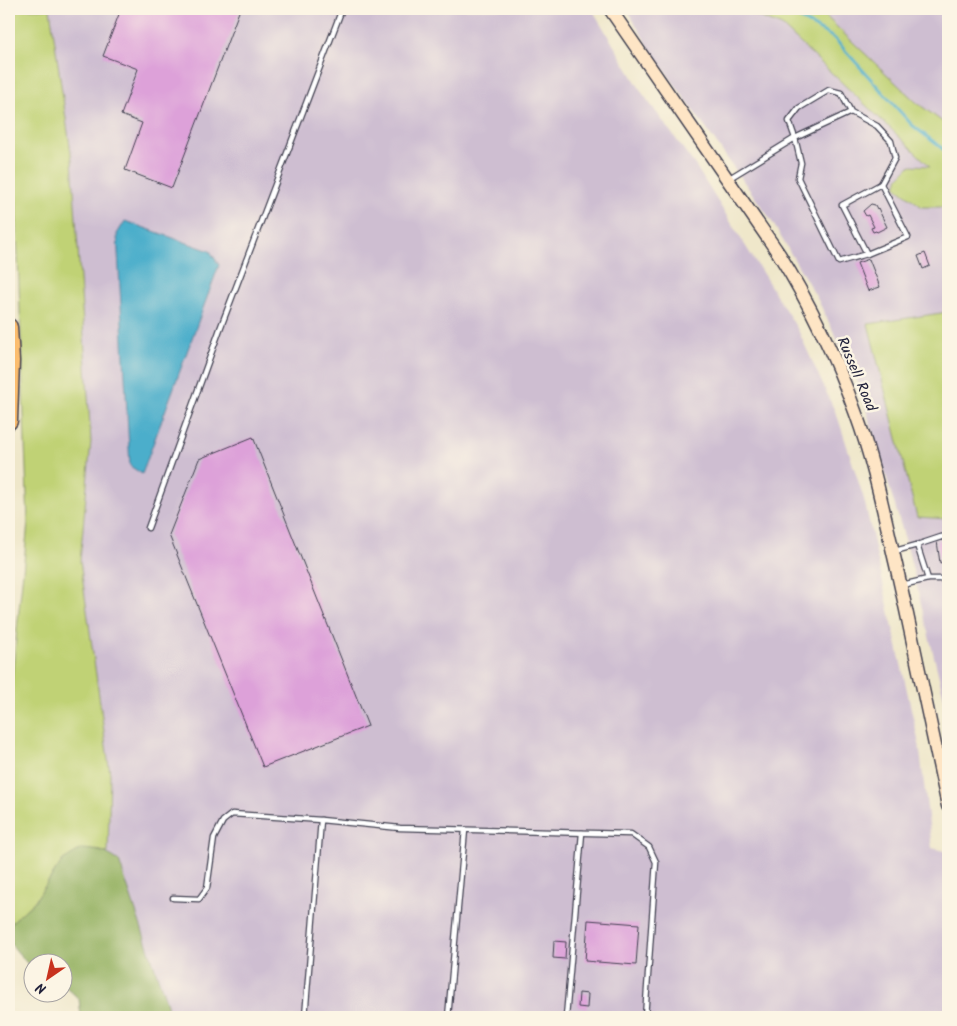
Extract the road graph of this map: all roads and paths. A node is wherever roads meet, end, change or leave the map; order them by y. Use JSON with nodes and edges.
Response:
{"nodes":[{"id":1,"x":342,"y":9,"type":"edge"},
{"id":2,"x":610,"y":9,"type":"edge"},
{"id":3,"x":851,"y":112,"type":"junction"},
{"id":4,"x":795,"y":138,"type":"junction"},
{"id":5,"x":727,"y":179,"type":"junction"},
{"id":6,"x":881,"y":184,"type":"junction"},
{"id":7,"x":867,"y":254,"type":"junction"},
{"id":8,"x":9,"y":327,"type":"edge"},
{"id":9,"x":9,"y":421,"type":"edge"},
{"id":10,"x":148,"y":528,"type":"dead end"},
{"id":11,"x":948,"y":536,"type":"edge"},
{"id":12,"x":918,"y":544,"type":"junction"},
{"id":13,"x":893,"y":551,"type":"junction"},
{"id":14,"x":928,"y":579,"type":"junction"},
{"id":15,"x":948,"y":579,"type":"edge"},
{"id":16,"x":901,"y":586,"type":"junction"},
{"id":17,"x":948,"y":806,"type":"edge"},
{"id":18,"x":321,"y":820,"type":"junction"},
{"id":19,"x":465,"y":830,"type":"junction"},
{"id":20,"x":582,"y":833,"type":"junction"},
{"id":21,"x":173,"y":898,"type":"dead end"},
{"id":22,"x":305,"y":1017,"type":"edge"},
{"id":23,"x":448,"y":1017,"type":"edge"},
{"id":24,"x":566,"y":1017,"type":"edge"},
{"id":25,"x":644,"y":1017,"type":"edge"}],
"edges":[{"from":1,"to":10,"type":"lane"},
{"from":2,"to":5,"type":"main road","name":"Russell Road"},
{"from":3,"to":4,"type":"lane"},
{"from":3,"to":4,"type":"lane"},
{"from":3,"to":6,"type":"lane"},
{"from":4,"to":5,"type":"lane"},
{"from":4,"to":7,"type":"lane"},
{"from":5,"to":13,"type":"main road","name":"Russell Road"},
{"from":6,"to":7,"type":"lane"},
{"from":6,"to":7,"type":"lane"},
{"from":8,"to":9,"type":"highway"},
{"from":11,"to":12,"type":"lane"},
{"from":12,"to":13,"type":"lane"},
{"from":12,"to":14,"type":"lane"},
{"from":13,"to":16,"type":"main road","name":"Russell Road"},
{"from":14,"to":15,"type":"lane"},
{"from":14,"to":16,"type":"lane"},
{"from":16,"to":17,"type":"main road","name":"Russell Road"},
{"from":18,"to":19,"type":"lane"},
{"from":18,"to":21,"type":"lane"},
{"from":18,"to":22,"type":"lane"},
{"from":19,"to":20,"type":"lane"},
{"from":19,"to":23,"type":"lane"},
{"from":20,"to":24,"type":"lane"},
{"from":20,"to":25,"type":"lane"}]}
